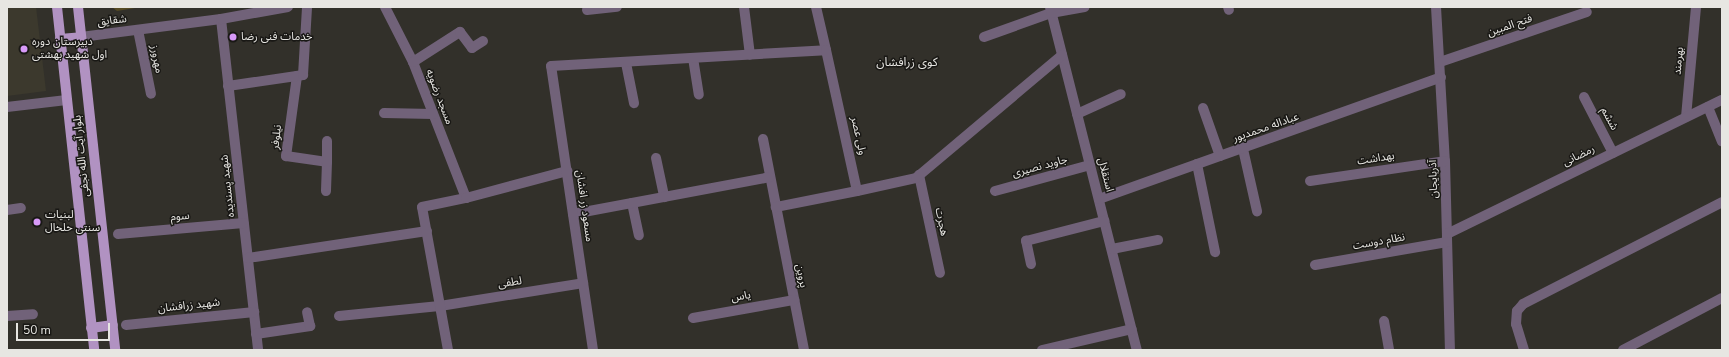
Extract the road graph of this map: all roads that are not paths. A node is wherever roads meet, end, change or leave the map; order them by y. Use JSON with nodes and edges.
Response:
{"nodes":[{"id":1,"x":56,"y":7,"type":"edge"},
{"id":2,"x":78,"y":7,"type":"edge"},
{"id":3,"x":288,"y":7,"type":"edge"},
{"id":4,"x":307,"y":7,"type":"edge"},
{"id":5,"x":385,"y":7,"type":"edge"},
{"id":6,"x":617,"y":7,"type":"edge"},
{"id":7,"x":744,"y":7,"type":"edge"},
{"id":8,"x":816,"y":7,"type":"edge"},
{"id":9,"x":1084,"y":7,"type":"edge"},
{"id":10,"x":1436,"y":7,"type":"edge"},
{"id":11,"x":1696,"y":7,"type":"edge"},
{"id":12,"x":263,"y":10,"type":"edge"},
{"id":13,"x":587,"y":10,"type":"dead end"},
{"id":14,"x":1050,"y":10,"type":"edge"},
{"id":15,"x":1587,"y":12,"type":"dead end"},
{"id":16,"x":221,"y":19,"type":"junction"},
{"id":17,"x":138,"y":30,"type":"junction"},
{"id":18,"x":82,"y":37,"type":"junction"},
{"id":19,"x":984,"y":37,"type":"dead end"},
{"id":20,"x":60,"y":39,"type":"junction"},
{"id":21,"x":483,"y":41,"type":"dead end"},
{"id":22,"x":826,"y":50,"type":"junction"},
{"id":23,"x":750,"y":55,"type":"junction"},
{"id":24,"x":1062,"y":55,"type":"junction"},
{"id":25,"x":693,"y":58,"type":"junction"},
{"id":26,"x":413,"y":62,"type":"junction"},
{"id":27,"x":1440,"y":62,"type":"junction"},
{"id":28,"x":626,"y":63,"type":"junction"},
{"id":29,"x":296,"y":76,"type":"junction"},
{"id":30,"x":1441,"y":77,"type":"junction"},
{"id":31,"x":228,"y":86,"type":"junction"},
{"id":32,"x":151,"y":94,"type":"dead end"},
{"id":33,"x":1120,"y":94,"type":"dead end"},
{"id":34,"x":699,"y":95,"type":"dead end"},
{"id":35,"x":1584,"y":97,"type":"dead end"},
{"id":36,"x":66,"y":100,"type":"junction"},
{"id":37,"x":1722,"y":100,"type":"edge"},
{"id":38,"x":634,"y":103,"type":"dead end"},
{"id":39,"x":7,"y":107,"type":"edge"},
{"id":40,"x":1708,"y":107,"type":"junction"},
{"id":41,"x":1203,"y":108,"type":"dead end"},
{"id":42,"x":384,"y":113,"type":"dead end"},
{"id":43,"x":433,"y":114,"type":"junction"},
{"id":44,"x":1077,"y":114,"type":"junction"},
{"id":45,"x":1686,"y":117,"type":"junction"},
{"id":46,"x":763,"y":139,"type":"dead end"},
{"id":47,"x":327,"y":141,"type":"dead end"},
{"id":48,"x":1722,"y":141,"type":"edge"},
{"id":49,"x":1243,"y":149,"type":"junction"},
{"id":50,"x":1613,"y":153,"type":"junction"},
{"id":51,"x":1220,"y":156,"type":"junction"},
{"id":52,"x":656,"y":158,"type":"dead end"},
{"id":53,"x":1445,"y":161,"type":"junction"},
{"id":54,"x":327,"y":162,"type":"junction"},
{"id":55,"x":1197,"y":164,"type":"junction"},
{"id":56,"x":1090,"y":165,"type":"junction"},
{"id":57,"x":567,"y":171,"type":"junction"},
{"id":58,"x":920,"y":175,"type":"junction"},
{"id":59,"x":770,"y":177,"type":"junction"},
{"id":60,"x":1310,"y":181,"type":"dead end"},
{"id":61,"x":326,"y":191,"type":"dead end"},
{"id":62,"x":857,"y":191,"type":"junction"},
{"id":63,"x":995,"y":191,"type":"dead end"},
{"id":64,"x":664,"y":197,"type":"junction"},
{"id":65,"x":466,"y":198,"type":"junction"},
{"id":66,"x":1099,"y":199,"type":"junction"},
{"id":67,"x":1722,"y":202,"type":"edge"},
{"id":68,"x":632,"y":203,"type":"junction"},
{"id":69,"x":776,"y":207,"type":"junction"},
{"id":70,"x":21,"y":208,"type":"dead end"},
{"id":71,"x":7,"y":210,"type":"edge"},
{"id":72,"x":1257,"y":211,"type":"dead end"},
{"id":73,"x":573,"y":214,"type":"junction"},
{"id":74,"x":1104,"y":221,"type":"junction"},
{"id":75,"x":244,"y":223,"type":"junction"},
{"id":76,"x":427,"y":231,"type":"junction"},
{"id":77,"x":118,"y":234,"type":"dead end"},
{"id":78,"x":639,"y":235,"type":"dead end"},
{"id":79,"x":1447,"y":238,"type":"junction"},
{"id":80,"x":1158,"y":240,"type":"dead end"},
{"id":81,"x":1112,"y":249,"type":"junction"},
{"id":82,"x":1215,"y":252,"type":"dead end"},
{"id":83,"x":248,"y":258,"type":"junction"},
{"id":84,"x":1031,"y":264,"type":"dead end"},
{"id":85,"x":1315,"y":265,"type":"dead end"},
{"id":86,"x":940,"y":273,"type":"dead end"},
{"id":87,"x":583,"y":283,"type":"junction"},
{"id":88,"x":1722,"y":298,"type":"edge"},
{"id":89,"x":794,"y":300,"type":"junction"},
{"id":90,"x":440,"y":306,"type":"junction"},
{"id":91,"x":254,"y":312,"type":"junction"},
{"id":92,"x":307,"y":312,"type":"dead end"},
{"id":93,"x":33,"y":314,"type":"dead end"},
{"id":94,"x":7,"y":316,"type":"edge"},
{"id":95,"x":338,"y":316,"type":"dead end"},
{"id":96,"x":693,"y":318,"type":"dead end"},
{"id":97,"x":1384,"y":321,"type":"dead end"},
{"id":98,"x":113,"y":325,"type":"junction"},
{"id":99,"x":126,"y":325,"type":"dead end"},
{"id":100,"x":91,"y":328,"type":"junction"},
{"id":101,"x":1132,"y":329,"type":"junction"},
{"id":102,"x":256,"y":334,"type":"junction"},
{"id":103,"x":94,"y":350,"type":"edge"},
{"id":104,"x":115,"y":350,"type":"edge"},
{"id":105,"x":258,"y":350,"type":"edge"},
{"id":106,"x":448,"y":350,"type":"edge"},
{"id":107,"x":593,"y":350,"type":"edge"},
{"id":108,"x":804,"y":350,"type":"edge"},
{"id":109,"x":1042,"y":350,"type":"edge"},
{"id":110,"x":1138,"y":350,"type":"edge"},
{"id":111,"x":1389,"y":350,"type":"edge"},
{"id":112,"x":1450,"y":350,"type":"edge"},
{"id":113,"x":1524,"y":350,"type":"edge"},
{"id":114,"x":1623,"y":350,"type":"edge"}],
"edges":[{"from":1,"to":20,"type":"main road","name":"بلوار آیت الله نجفی"},
{"from":2,"to":18,"type":"main road","name":"بلوار آیت الله نجفی"},
{"from":3,"to":12,"type":"street","name":"شقایق"},
{"from":4,"to":29,"type":"street"},
{"from":5,"to":26,"type":"street","name":"مسجد رضویه"},
{"from":6,"to":13,"type":"street"},
{"from":7,"to":23,"type":"street"},
{"from":8,"to":22,"type":"street","name":"ولی عصر"},
{"from":9,"to":14,"type":"street"},
{"from":10,"to":27,"type":"street","name":"آذربایجان"},
{"from":11,"to":45,"type":"street","name":"بهرمند"},
{"from":12,"to":16,"type":"street","name":"شقایق"},
{"from":14,"to":19,"type":"street"},
{"from":14,"to":24,"type":"street","name":"استقلال"},
{"from":15,"to":27,"type":"street","name":"فتح المبین"},
{"from":16,"to":17,"type":"street","name":"شقایق"},
{"from":16,"to":31,"type":"street","name":"شهید پسندیده"},
{"from":17,"to":18,"type":"street","name":"شقایق"},
{"from":17,"to":32,"type":"street","name":"مهرورز"},
{"from":18,"to":20,"type":"main road"},
{"from":18,"to":98,"type":"main road","name":"بلوار آیت الله نجفی"},
{"from":20,"to":36,"type":"main road","name":"بلوار آیت الله نجفی"},
{"from":21,"to":26,"type":"street"},
{"from":22,"to":23,"type":"street"},
{"from":22,"to":62,"type":"street","name":"ولی عصر"},
{"from":23,"to":25,"type":"street"},
{"from":24,"to":44,"type":"street","name":"استقلال"},
{"from":24,"to":58,"type":"street"},
{"from":25,"to":28,"type":"street"},
{"from":25,"to":34,"type":"street"},
{"from":26,"to":43,"type":"street","name":"مسجد رضویه"},
{"from":27,"to":30,"type":"street","name":"آذربایجان"},
{"from":28,"to":38,"type":"street"},
{"from":28,"to":57,"type":"street","name":"مسعود زر افشان"},
{"from":29,"to":31,"type":"street"},
{"from":29,"to":54,"type":"street","name":"نیلوفر"},
{"from":30,"to":49,"type":"street","name":"عباداله محمدپور"},
{"from":30,"to":53,"type":"street","name":"آذربایجان"},
{"from":31,"to":75,"type":"street","name":"شهید پسندیده"},
{"from":33,"to":44,"type":"street"},
{"from":35,"to":50,"type":"street","name":"ششم"},
{"from":36,"to":39,"type":"street"},
{"from":36,"to":100,"type":"main road","name":"بلوار آیت الله نجفی"},
{"from":37,"to":40,"type":"street","name":"رمضانی"},
{"from":40,"to":45,"type":"street","name":"رمضانی"},
{"from":40,"to":48,"type":"street"},
{"from":41,"to":51,"type":"street"},
{"from":42,"to":43,"type":"street"},
{"from":43,"to":65,"type":"street","name":"مسجد رضویه"},
{"from":44,"to":56,"type":"street","name":"استقلال"},
{"from":45,"to":50,"type":"street","name":"رمضانی"},
{"from":46,"to":59,"type":"street"},
{"from":47,"to":54,"type":"street"},
{"from":49,"to":51,"type":"street","name":"عباداله محمدپور"},
{"from":49,"to":72,"type":"street"},
{"from":50,"to":79,"type":"street","name":"رمضانی"},
{"from":51,"to":55,"type":"street","name":"عباداله محمدپور"},
{"from":52,"to":64,"type":"street"},
{"from":53,"to":60,"type":"street","name":"بهداشت"},
{"from":53,"to":79,"type":"street","name":"آذربایجان"},
{"from":54,"to":61,"type":"street"},
{"from":55,"to":66,"type":"street","name":"عباداله محمدپور"},
{"from":55,"to":82,"type":"street"},
{"from":56,"to":63,"type":"street","name":"جاوید نصیری"},
{"from":56,"to":66,"type":"street","name":"استقلال"},
{"from":57,"to":65,"type":"street"},
{"from":57,"to":73,"type":"street","name":"مسعود زر افشان"},
{"from":58,"to":62,"type":"street"},
{"from":58,"to":86,"type":"street","name":"هجرت"},
{"from":59,"to":64,"type":"street"},
{"from":59,"to":69,"type":"street"},
{"from":62,"to":69,"type":"street"},
{"from":64,"to":68,"type":"street"},
{"from":65,"to":76,"type":"street"},
{"from":66,"to":74,"type":"street","name":"استقلال"},
{"from":67,"to":113,"type":"street"},
{"from":68,"to":73,"type":"street"},
{"from":68,"to":78,"type":"street"},
{"from":69,"to":89,"type":"street","name":"پروین"},
{"from":70,"to":71,"type":"street"},
{"from":73,"to":87,"type":"street","name":"مسعود زر افشان"},
{"from":74,"to":81,"type":"street","name":"استقلال"},
{"from":74,"to":84,"type":"street"},
{"from":75,"to":77,"type":"street","name":"سوم"},
{"from":75,"to":83,"type":"street","name":"شهید پسندیده"},
{"from":76,"to":83,"type":"street"},
{"from":76,"to":90,"type":"street"},
{"from":79,"to":85,"type":"street","name":"نظام دوست"},
{"from":79,"to":112,"type":"street","name":"آذربایجان"},
{"from":80,"to":81,"type":"street"},
{"from":81,"to":101,"type":"street","name":"استقلال"},
{"from":83,"to":91,"type":"street","name":"شهید پسندیده"},
{"from":87,"to":90,"type":"street","name":"لطفی"},
{"from":87,"to":107,"type":"street","name":"مسعود زر افشان"},
{"from":88,"to":114,"type":"street"},
{"from":89,"to":96,"type":"street","name":"یاس"},
{"from":89,"to":108,"type":"street","name":"پروین"},
{"from":90,"to":95,"type":"street","name":"لطفی"},
{"from":90,"to":106,"type":"street"},
{"from":91,"to":99,"type":"street","name":"شهید زرافشان"},
{"from":91,"to":102,"type":"street","name":"شهید پسندیده"},
{"from":92,"to":102,"type":"street"},
{"from":93,"to":94,"type":"street"},
{"from":97,"to":111,"type":"street"},
{"from":98,"to":100,"type":"main road"},
{"from":98,"to":104,"type":"main road","name":"بلوار آیت الله نجفی"},
{"from":100,"to":103,"type":"main road","name":"بلوار آیت الله نجفی"},
{"from":101,"to":109,"type":"street"},
{"from":101,"to":110,"type":"street","name":"استقلال"},
{"from":102,"to":105,"type":"street","name":"شهید پسندیده"}]}
